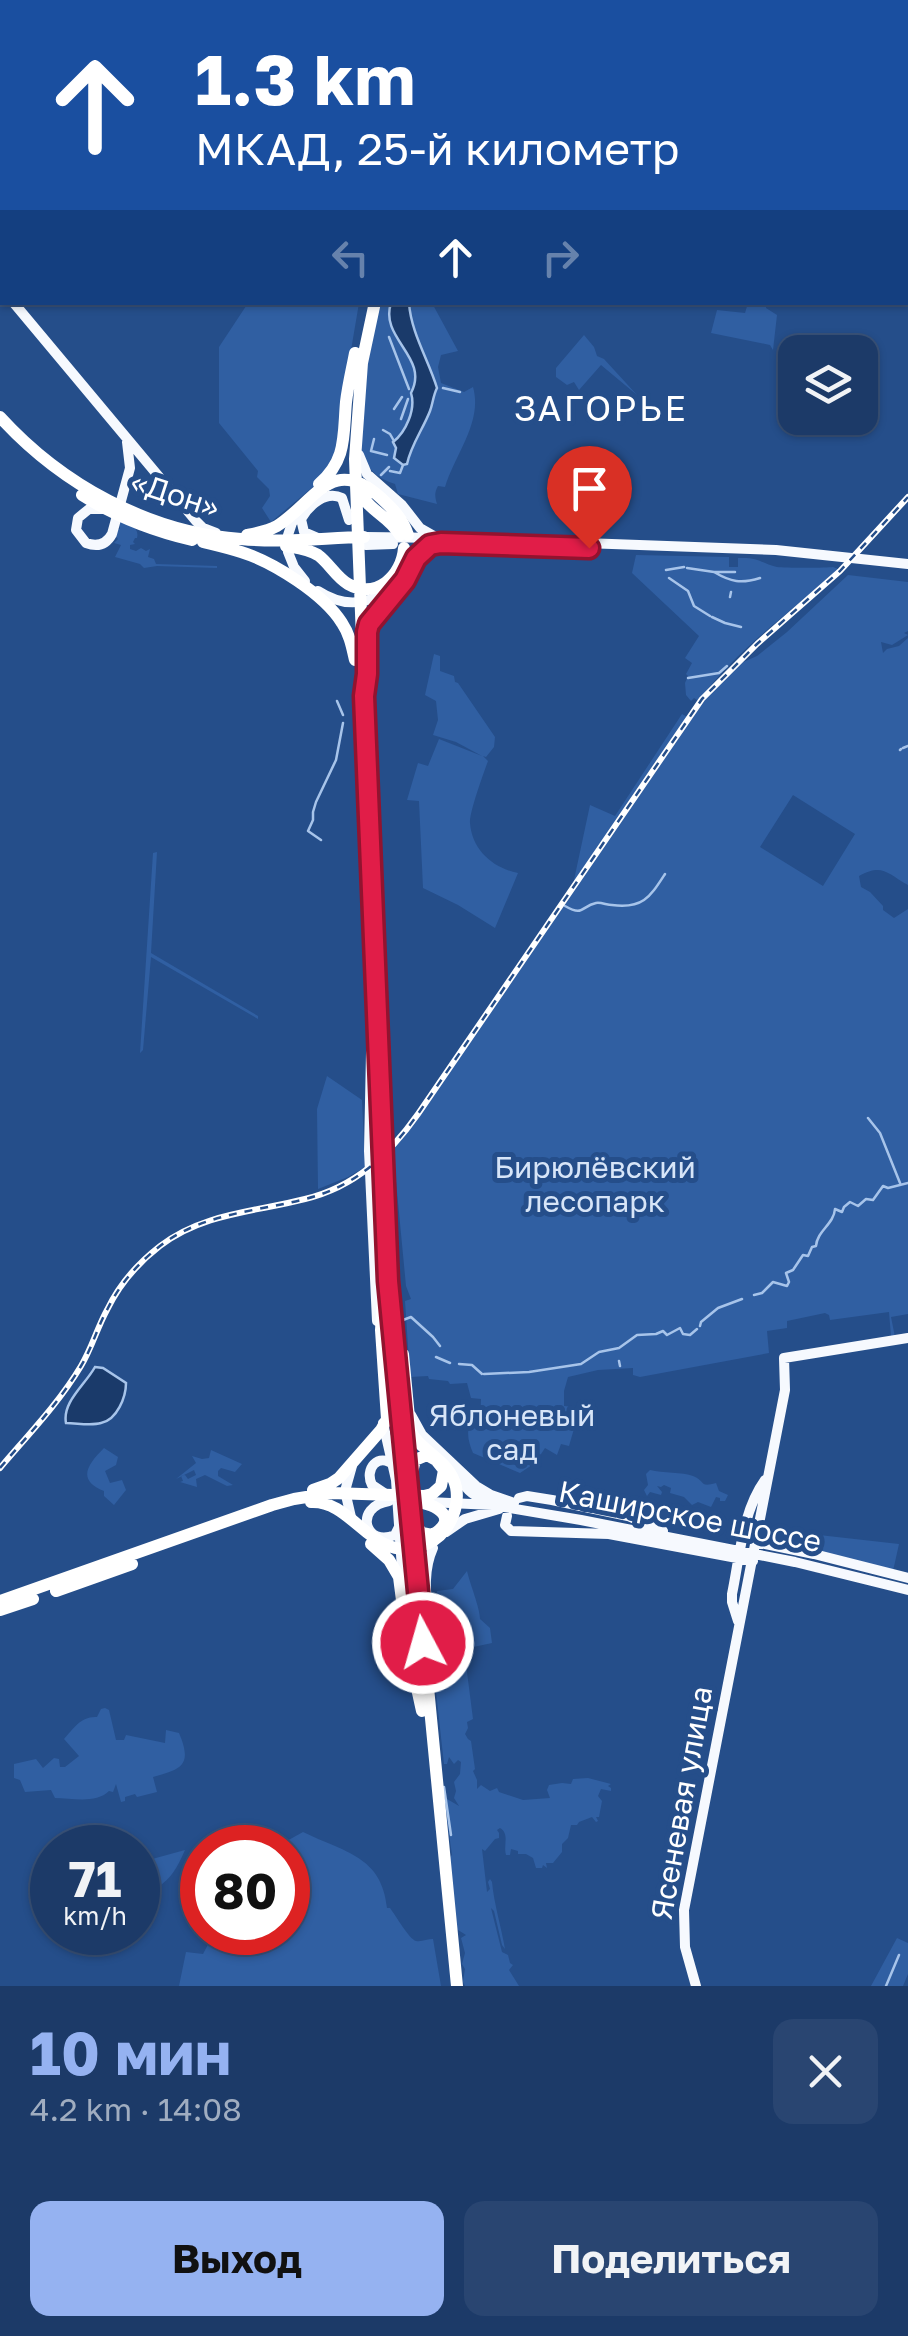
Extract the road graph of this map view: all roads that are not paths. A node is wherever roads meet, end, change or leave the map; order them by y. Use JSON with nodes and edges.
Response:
{"nodes":[{"id":1,"x":14,"y":305,"type":"edge"},
{"id":2,"x":366,"y":305,"type":"edge"},
{"id":3,"x":374,"y":305,"type":"edge"},
{"id":4,"x":356,"y":349,"type":"junction"},
{"id":5,"x":0,"y":417,"type":"edge"},
{"id":6,"x":356,"y":424,"type":"junction"},
{"id":7,"x":0,"y":426,"type":"edge"},
{"id":8,"x":343,"y":443,"type":"junction"},
{"id":9,"x":131,"y":448,"type":"junction"},
{"id":10,"x":353,"y":466,"type":"junction"},
{"id":11,"x":388,"y":498,"type":"junction"},
{"id":12,"x":116,"y":502,"type":"junction"},
{"id":13,"x":349,"y":520,"type":"junction"},
{"id":14,"x":259,"y":533,"type":"junction"},
{"id":15,"x":221,"y":535,"type":"junction"},
{"id":16,"x":201,"y":537,"type":"junction"},
{"id":17,"x":318,"y":538,"type":"junction"},
{"id":18,"x":442,"y":540,"type":"junction"},
{"id":19,"x":365,"y":541,"type":"joint"},
{"id":20,"x":339,"y":542,"type":"junction"},
{"id":21,"x":288,"y":545,"type":"junction"},
{"id":22,"x":408,"y":545,"type":"junction"},
{"id":23,"x":908,"y":566,"type":"edge"},
{"id":24,"x":361,"y":627,"type":"junction"},
{"id":25,"x":355,"y":660,"type":"junction"},
{"id":26,"x":364,"y":696,"type":"junction"},
{"id":27,"x":363,"y":774,"type":"junction"},
{"id":28,"x":371,"y":1053,"type":"junction"},
{"id":29,"x":376,"y":1077,"type":"junction"},
{"id":30,"x":376,"y":1165,"type":"junction"},
{"id":31,"x":386,"y":1243,"type":"junction"},
{"id":32,"x":392,"y":1317,"type":"junction"},
{"id":33,"x":908,"y":1338,"type":"edge"},
{"id":34,"x":388,"y":1384,"type":"junction"},
{"id":35,"x":410,"y":1411,"type":"junction"},
{"id":36,"x":413,"y":1438,"type":"junction"},
{"id":37,"x":394,"y":1465,"type":"junction"},
{"id":38,"x":412,"y":1472,"type":"junction"},
{"id":39,"x":390,"y":1498,"type":"junction"},
{"id":40,"x":422,"y":1499,"type":"junction"},
{"id":41,"x":486,"y":1500,"type":"junction"},
{"id":42,"x":308,"y":1502,"type":"junction"},
{"id":43,"x":272,"y":1505,"type":"junction"},
{"id":44,"x":513,"y":1506,"type":"junction"},
{"id":45,"x":288,"y":1508,"type":"junction"},
{"id":46,"x":592,"y":1509,"type":"junction"},
{"id":47,"x":572,"y":1514,"type":"junction"},
{"id":48,"x":604,"y":1529,"type":"junction"},
{"id":49,"x":410,"y":1530,"type":"junction"},
{"id":50,"x":664,"y":1531,"type":"junction"},
{"id":51,"x":622,"y":1532,"type":"junction"},
{"id":52,"x":379,"y":1545,"type":"junction"},
{"id":53,"x":713,"y":1546,"type":"junction"},
{"id":54,"x":433,"y":1548,"type":"junction"},
{"id":55,"x":686,"y":1548,"type":"junction"},
{"id":56,"x":748,"y":1551,"type":"junction"},
{"id":57,"x":804,"y":1552,"type":"junction"},
{"id":58,"x":821,"y":1563,"type":"junction"},
{"id":59,"x":419,"y":1572,"type":"junction"},
{"id":60,"x":839,"y":1578,"type":"junction"},
{"id":61,"x":862,"y":1578,"type":"junction"},
{"id":62,"x":908,"y":1588,"type":"edge"},
{"id":63,"x":732,"y":1594,"type":"junction"},
{"id":64,"x":745,"y":1596,"type":"junction"},
{"id":65,"x":0,"y":1601,"type":"edge"},
{"id":66,"x":406,"y":1606,"type":"junction"},
{"id":67,"x":0,"y":1610,"type":"edge"},
{"id":68,"x":738,"y":1629,"type":"junction"},
{"id":69,"x":424,"y":1682,"type":"junction"},
{"id":70,"x":423,"y":1714,"type":"junction"},
{"id":71,"x":453,"y":1985,"type":"edge"},
{"id":72,"x":696,"y":1986,"type":"edge"}],
"edges":[{"from":1,"to":9,"type":"main road"},
{"from":2,"to":4,"type":"highway"},
{"from":3,"to":6,"type":"highway"},
{"from":4,"to":8,"type":"highway"},
{"from":4,"to":10,"type":"highway"},
{"from":5,"to":12,"type":"highway","name":"«Дон»"},
{"from":6,"to":10,"type":"highway"},
{"from":6,"to":11,"type":"main road"},
{"from":7,"to":12,"type":"highway","name":"«Дон»"},
{"from":8,"to":14,"type":"highway"},
{"from":8,"to":21,"type":"main road"},
{"from":9,"to":12,"type":"main road"},
{"from":9,"to":15,"type":"main road"},
{"from":10,"to":13,"type":"highway"},
{"from":10,"to":22,"type":"highway"},
{"from":10,"to":24,"type":"highway"},
{"from":11,"to":14,"type":"highway"},
{"from":11,"to":18,"type":"main road"},
{"from":11,"to":22,"type":"highway"},
{"from":12,"to":12,"type":"main road"},
{"from":12,"to":16,"type":"highway","name":"«Дон»"},
{"from":13,"to":17,"type":"main road"},
{"from":13,"to":25,"type":"highway"},
{"from":14,"to":15,"type":"highway"},
{"from":15,"to":16,"type":"highway"},
{"from":16,"to":17,"type":"highway","name":"«Дон»"},
{"from":16,"to":21,"type":"highway","name":"«Дон»"},
{"from":16,"to":25,"type":"highway"},
{"from":17,"to":20,"type":"highway","name":"«Дон»"},
{"from":18,"to":19,"type":"main road"},
{"from":18,"to":22,"type":"main road"},
{"from":18,"to":23,"type":"main road"},
{"from":19,"to":20,"type":"highway","name":"«Дон»"},
{"from":20,"to":21,"type":"highway","name":"«Дон»"},
{"from":21,"to":22,"type":"highway"},
{"from":21,"to":22,"type":"main road"},
{"from":22,"to":24,"type":"highway"},
{"from":22,"to":26,"type":"main road"},
{"from":24,"to":26,"type":"highway"},
{"from":25,"to":27,"type":"highway"},
{"from":26,"to":27,"type":"highway"},
{"from":27,"to":28,"type":"highway"},
{"from":27,"to":29,"type":"highway"},
{"from":28,"to":29,"type":"highway"},
{"from":28,"to":30,"type":"main road"},
{"from":29,"to":30,"type":"highway"},
{"from":30,"to":31,"type":"highway"},
{"from":30,"to":34,"type":"highway"},
{"from":30,"to":37,"type":"main road"},
{"from":31,"to":32,"type":"highway"},
{"from":31,"to":35,"type":"highway"},
{"from":32,"to":36,"type":"highway"},
{"from":32,"to":59,"type":"highway"},
{"from":33,"to":56,"type":"main road","name":"Ясеневая улица"},
{"from":34,"to":43,"type":"highway"},
{"from":34,"to":49,"type":"highway"},
{"from":35,"to":36,"type":"highway"},
{"from":35,"to":44,"type":"main road"},
{"from":36,"to":38,"type":"highway"},
{"from":36,"to":52,"type":"highway"},
{"from":37,"to":39,"type":"main road"},
{"from":37,"to":49,"type":"main road"},
{"from":38,"to":40,"type":"highway"},
{"from":38,"to":49,"type":"highway"},
{"from":39,"to":40,"type":"highway","name":"Каширское шоссе"},
{"from":39,"to":42,"type":"highway","name":"Каширское шоссе"},
{"from":39,"to":43,"type":"highway","name":"Каширское шоссе"},
{"from":39,"to":49,"type":"main road"},
{"from":40,"to":41,"type":"main road","name":"Каширское шоссе"},
{"from":40,"to":44,"type":"main road","name":"Каширское шоссе"},
{"from":40,"to":49,"type":"highway"},
{"from":41,"to":44,"type":"main road","name":"Каширское шоссе"},
{"from":41,"to":52,"type":"main road"},
{"from":42,"to":45,"type":"highway","name":"Каширское шоссе"},
{"from":42,"to":52,"type":"highway"},
{"from":43,"to":65,"type":"highway","name":"Каширское шоссе"},
{"from":44,"to":46,"type":"main road"},
{"from":44,"to":47,"type":"main road","name":"Каширское шоссе"},
{"from":44,"to":48,"type":"main road","name":"Каширское шоссе"},
{"from":44,"to":48,"type":"main road"},
{"from":44,"to":54,"type":"main road"},
{"from":45,"to":66,"type":"highway"},
{"from":45,"to":67,"type":"highway","name":"Каширское шоссе"},
{"from":46,"to":47,"type":"main road"},
{"from":46,"to":50,"type":"main road"},
{"from":47,"to":50,"type":"main road","name":"Каширское шоссе"},
{"from":48,"to":51,"type":"main road","name":"Каширское шоссе"},
{"from":49,"to":59,"type":"highway"},
{"from":49,"to":66,"type":"main road"},
{"from":49,"to":66,"type":"main road"},
{"from":49,"to":69,"type":"highway"},
{"from":50,"to":56,"type":"main road","name":"Каширское шоссе"},
{"from":51,"to":53,"type":"main road","name":"Каширское шоссе"},
{"from":51,"to":55,"type":"main road"},
{"from":52,"to":66,"type":"main road"},
{"from":53,"to":55,"type":"main road"},
{"from":53,"to":56,"type":"main road","name":"Каширское шоссе"},
{"from":54,"to":59,"type":"main road"},
{"from":54,"to":66,"type":"main road"},
{"from":55,"to":56,"type":"main road"},
{"from":56,"to":57,"type":"main road"},
{"from":56,"to":58,"type":"main road","name":"Каширское шоссе"},
{"from":56,"to":60,"type":"main road"},
{"from":56,"to":61,"type":"main road","name":"Каширское шоссе"},
{"from":56,"to":63,"type":"main road","name":"Ясеневая улица"},
{"from":56,"to":64,"type":"main road","name":"Ясеневая улица"},
{"from":57,"to":58,"type":"main road"},
{"from":57,"to":62,"type":"main road"},
{"from":58,"to":62,"type":"main road","name":"Каширское шоссе"},
{"from":59,"to":69,"type":"highway"},
{"from":60,"to":61,"type":"main road"},
{"from":60,"to":62,"type":"main road"},
{"from":61,"to":62,"type":"main road","name":"Каширское шоссе"},
{"from":63,"to":64,"type":"main road"},
{"from":63,"to":68,"type":"main road","name":"Ясеневая улица"},
{"from":64,"to":68,"type":"main road","name":"Ясеневая улица"},
{"from":66,"to":70,"type":"highway"},
{"from":68,"to":72,"type":"main road","name":"Ясеневая улица"},
{"from":69,"to":70,"type":"highway"},
{"from":69,"to":71,"type":"highway"},
{"from":70,"to":71,"type":"highway"}]}
